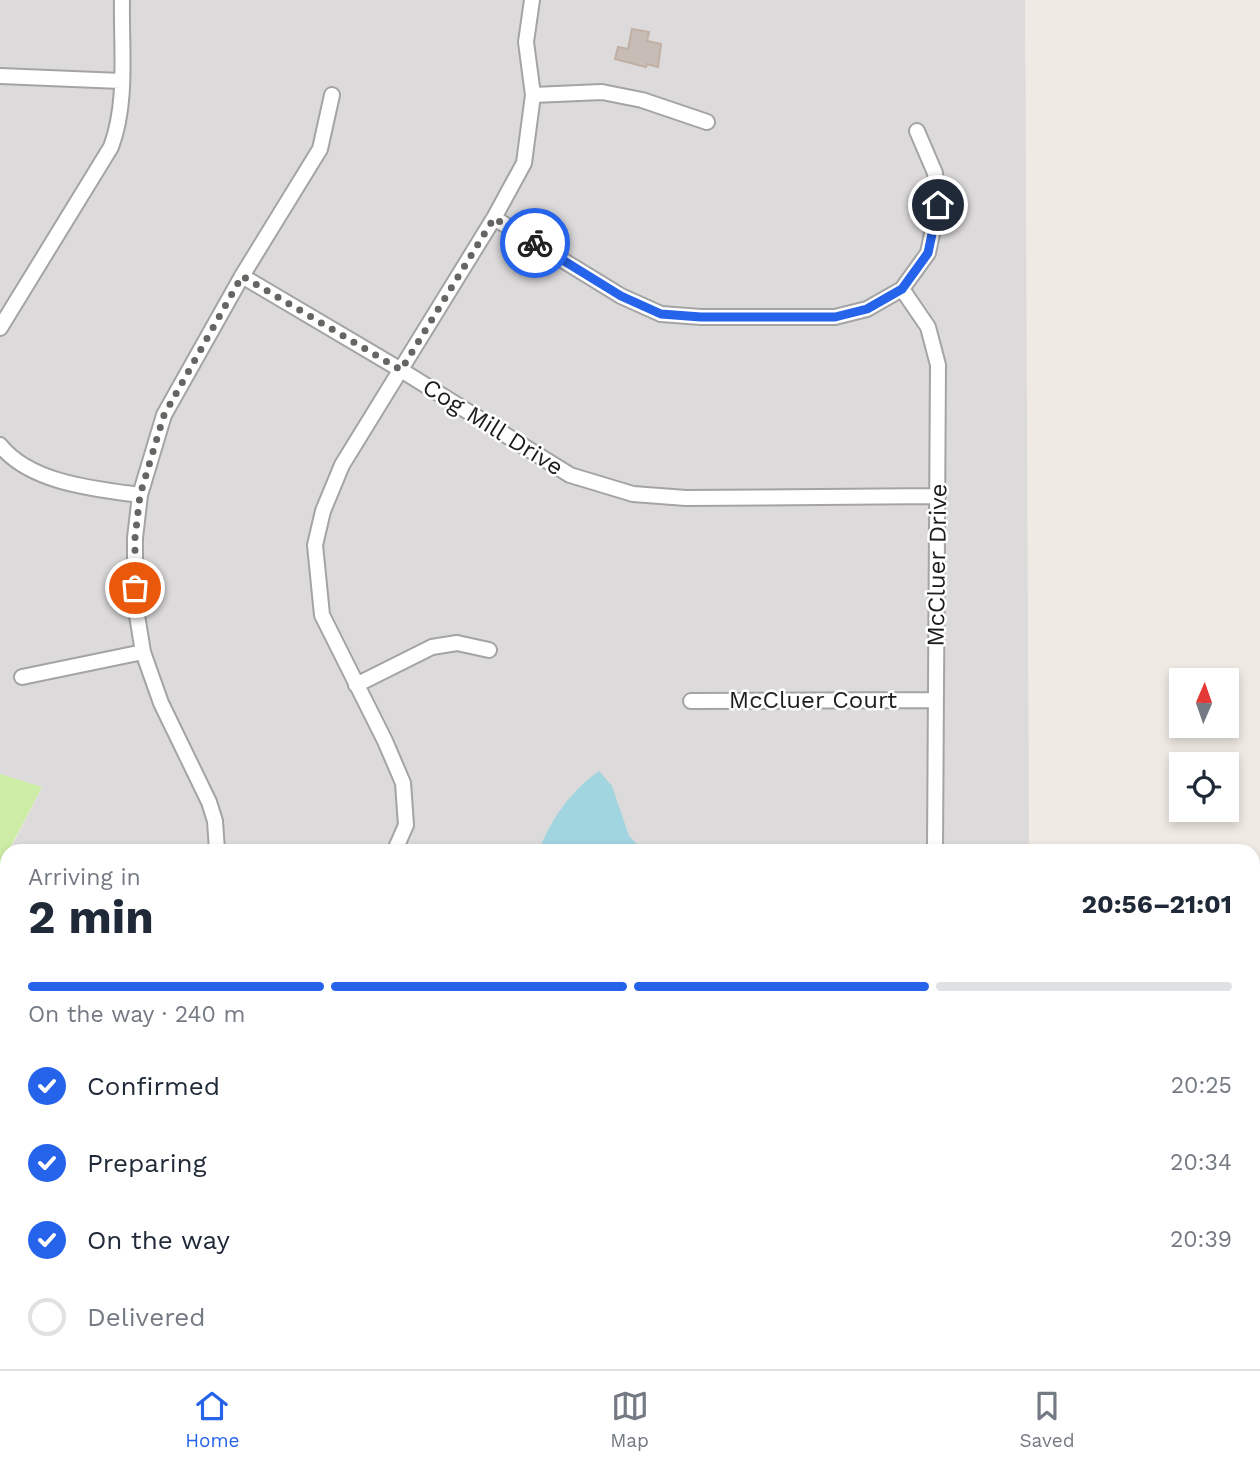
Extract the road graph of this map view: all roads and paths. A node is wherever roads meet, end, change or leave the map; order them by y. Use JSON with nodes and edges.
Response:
{"nodes":[{"id":1,"x":122,"y":0,"type":"edge"},
{"id":2,"x":533,"y":0,"type":"edge"},
{"id":3,"x":0,"y":76,"type":"edge"},
{"id":4,"x":121,"y":81,"type":"junction"},
{"id":5,"x":533,"y":94,"type":"junction"},
{"id":6,"x":332,"y":95,"type":"dead end"},
{"id":7,"x":707,"y":122,"type":"dead end"},
{"id":8,"x":917,"y":131,"type":"dead end"},
{"id":9,"x":494,"y":218,"type":"junction"},
{"id":10,"x":242,"y":276,"type":"junction"},
{"id":11,"x":902,"y":289,"type":"junction"},
{"id":12,"x":0,"y":327,"type":"edge"},
{"id":13,"x":401,"y":370,"type":"junction"},
{"id":14,"x":0,"y":445,"type":"edge"},
{"id":15,"x":140,"y":495,"type":"junction"},
{"id":16,"x":938,"y":496,"type":"junction"},
{"id":17,"x":489,"y":650,"type":"dead end"},
{"id":18,"x":143,"y":652,"type":"junction"},
{"id":19,"x":22,"y":677,"type":"dead end"},
{"id":20,"x":356,"y":685,"type":"junction"},
{"id":21,"x":934,"y":700,"type":"junction"},
{"id":22,"x":691,"y":701,"type":"dead end"},
{"id":23,"x":217,"y":844,"type":"edge"},
{"id":24,"x":398,"y":844,"type":"edge"},
{"id":25,"x":935,"y":844,"type":"edge"}],
"edges":[{"from":1,"to":4,"type":"street"},
{"from":2,"to":5,"type":"street"},
{"from":3,"to":4,"type":"street"},
{"from":4,"to":12,"type":"street"},
{"from":5,"to":7,"type":"street"},
{"from":5,"to":9,"type":"street"},
{"from":6,"to":10,"type":"street"},
{"from":8,"to":11,"type":"street"},
{"from":9,"to":11,"type":"street"},
{"from":9,"to":13,"type":"street"},
{"from":10,"to":13,"type":"street","name":"Cog Mill Drive"},
{"from":10,"to":15,"type":"street"},
{"from":11,"to":16,"type":"street","name":"McCluer Drive"},
{"from":13,"to":16,"type":"street","name":"Cog Mill Drive"},
{"from":13,"to":20,"type":"street"},
{"from":14,"to":15,"type":"street"},
{"from":15,"to":18,"type":"street"},
{"from":16,"to":21,"type":"street","name":"McCluer Drive"},
{"from":17,"to":20,"type":"street"},
{"from":18,"to":19,"type":"street"},
{"from":18,"to":23,"type":"street"},
{"from":20,"to":24,"type":"street"},
{"from":21,"to":22,"type":"street","name":"McCluer Court"},
{"from":21,"to":25,"type":"street","name":"McCluer Drive"}]}
